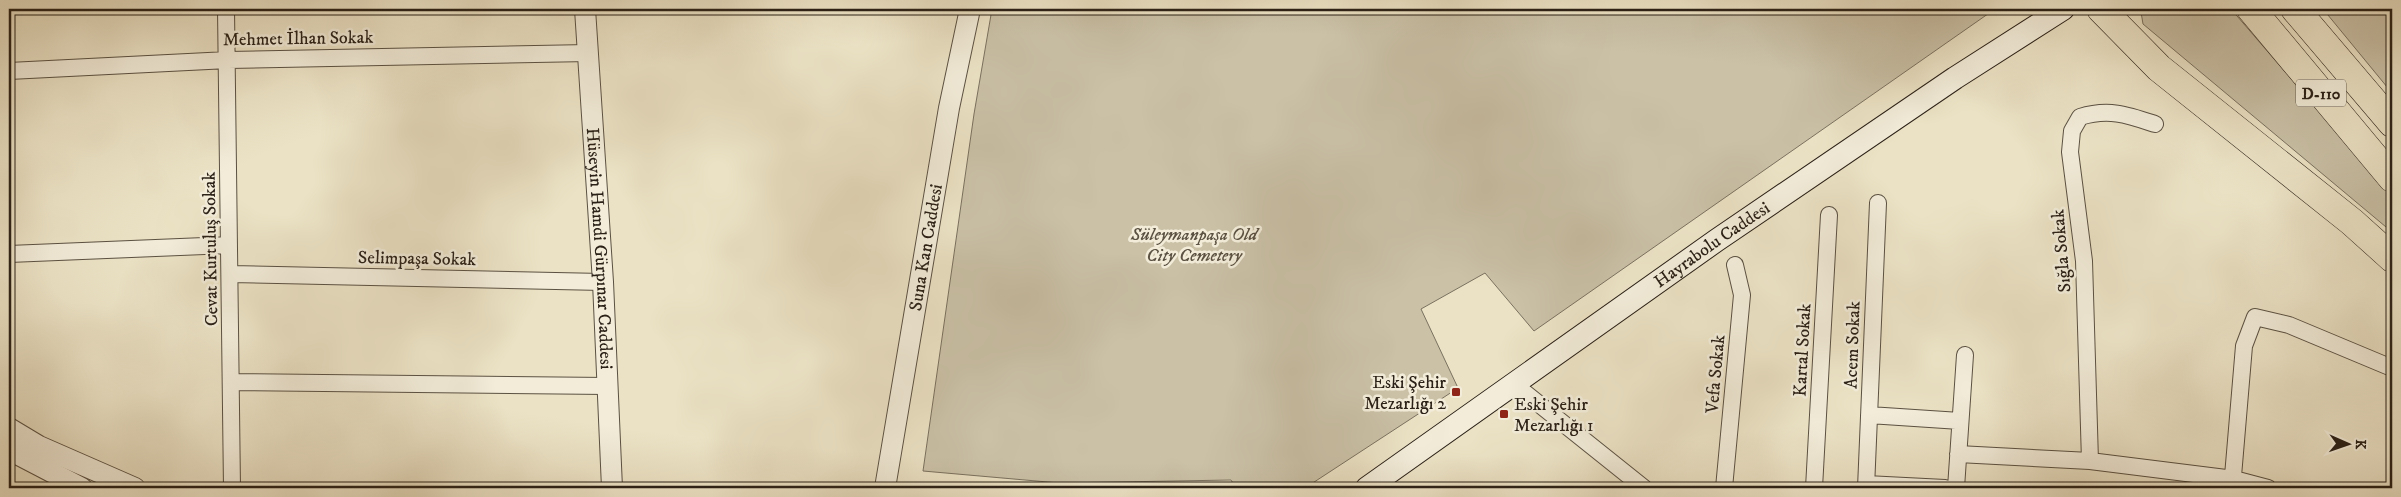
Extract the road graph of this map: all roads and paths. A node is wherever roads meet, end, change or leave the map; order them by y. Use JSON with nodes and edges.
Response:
{"nodes":[{"id":1,"x":226,"y":9,"type":"edge"},
{"id":2,"x":585,"y":9,"type":"edge"},
{"id":3,"x":970,"y":9,"type":"edge"},
{"id":4,"x":2062,"y":9,"type":"edge"},
{"id":5,"x":2101,"y":9,"type":"edge"},
{"id":6,"x":2251,"y":9,"type":"edge"},
{"id":7,"x":2296,"y":9,"type":"edge"},
{"id":8,"x":589,"y":53,"type":"junction"},
{"id":9,"x":228,"y":60,"type":"junction"},
{"id":10,"x":9,"y":71,"type":"edge"},
{"id":11,"x":2392,"y":123,"type":"edge"},
{"id":12,"x":2155,"y":124,"type":"dead end"},
{"id":13,"x":2392,"y":178,"type":"edge"},
{"id":14,"x":1878,"y":203,"type":"dead end"},
{"id":15,"x":1829,"y":214,"type":"dead end"},
{"id":16,"x":230,"y":245,"type":"junction"},
{"id":17,"x":9,"y":254,"type":"edge"},
{"id":18,"x":2392,"y":258,"type":"edge"},
{"id":19,"x":1735,"y":265,"type":"dead end"},
{"id":20,"x":230,"y":274,"type":"junction"},
{"id":21,"x":603,"y":282,"type":"junction"},
{"id":22,"x":1965,"y":354,"type":"dead end"},
{"id":23,"x":2392,"y":368,"type":"edge"},
{"id":24,"x":231,"y":382,"type":"junction"},
{"id":25,"x":1514,"y":384,"type":"junction"},
{"id":26,"x":608,"y":386,"type":"junction"},
{"id":27,"x":1869,"y":415,"type":"junction"},
{"id":28,"x":1960,"y":421,"type":"junction"},
{"id":29,"x":9,"y":428,"type":"edge"},
{"id":30,"x":9,"y":450,"type":"edge"},
{"id":31,"x":1958,"y":454,"type":"junction"},
{"id":32,"x":2090,"y":462,"type":"junction"},
{"id":33,"x":103,"y":482,"type":"edge"},
{"id":34,"x":2233,"y":484,"type":"edge"},
{"id":35,"x":1637,"y":486,"type":"edge"},
{"id":36,"x":1866,"y":486,"type":"edge"},
{"id":37,"x":82,"y":488,"type":"edge"},
{"id":38,"x":135,"y":488,"type":"edge"},
{"id":39,"x":232,"y":488,"type":"edge"},
{"id":40,"x":612,"y":488,"type":"edge"},
{"id":41,"x":885,"y":488,"type":"edge"},
{"id":42,"x":1367,"y":488,"type":"edge"},
{"id":43,"x":1724,"y":488,"type":"edge"},
{"id":44,"x":1814,"y":488,"type":"edge"},
{"id":45,"x":1945,"y":488,"type":"edge"},
{"id":46,"x":1956,"y":488,"type":"edge"},
{"id":47,"x":2268,"y":488,"type":"edge"}],
"edges":[{"from":1,"to":9,"type":"street","name":"Cevat Kurtuluş Sokak"},
{"from":2,"to":8,"type":"street","name":"Hüseyin Hamdi Gürpınar Caddesi"},
{"from":3,"to":41,"type":"street","name":"Suna Kan Caddesi"},
{"from":4,"to":25,"type":"main road","name":"Hayrabolu Caddesi"},
{"from":5,"to":18,"type":"highway"},
{"from":6,"to":13,"type":"highway","number":"D-110"},
{"from":7,"to":11,"type":"highway","number":"D-110"},
{"from":8,"to":9,"type":"street","name":"Mehmet İlhan Sokak"},
{"from":8,"to":21,"type":"street","name":"Hüseyin Hamdi Gürpınar Caddesi"},
{"from":9,"to":10,"type":"street","name":"Mehmet İlhan Sokak"},
{"from":9,"to":16,"type":"street","name":"Cevat Kurtuluş Sokak"},
{"from":12,"to":32,"type":"street","name":"Sığla Sokak"},
{"from":14,"to":27,"type":"street","name":"Acem Sokak"},
{"from":15,"to":44,"type":"street","name":"Kartal Sokak"},
{"from":16,"to":17,"type":"street"},
{"from":16,"to":20,"type":"street","name":"Cevat Kurtuluş Sokak"},
{"from":19,"to":43,"type":"street","name":"Vefa Sokak"},
{"from":20,"to":21,"type":"street","name":"Selimpaşa Sokak"},
{"from":20,"to":24,"type":"street","name":"Cevat Kurtuluş Sokak"},
{"from":21,"to":26,"type":"street","name":"Hüseyin Hamdi Gürpınar Caddesi"},
{"from":22,"to":28,"type":"street"},
{"from":23,"to":34,"type":"street"},
{"from":24,"to":26,"type":"street"},
{"from":24,"to":39,"type":"street","name":"Cevat Kurtuluş Sokak"},
{"from":25,"to":35,"type":"street"},
{"from":25,"to":42,"type":"main road","name":"Hayrabolu Caddesi"},
{"from":26,"to":40,"type":"street","name":"Hüseyin Hamdi Gürpınar Caddesi"},
{"from":27,"to":28,"type":"street"},
{"from":27,"to":36,"type":"street","name":"Acem Sokak"},
{"from":28,"to":31,"type":"street"},
{"from":29,"to":33,"type":"street"},
{"from":30,"to":37,"type":"street"},
{"from":31,"to":32,"type":"street"},
{"from":31,"to":46,"type":"street"},
{"from":32,"to":34,"type":"street"},
{"from":33,"to":38,"type":"street"},
{"from":34,"to":47,"type":"street"},
{"from":36,"to":45,"type":"street"}]}
